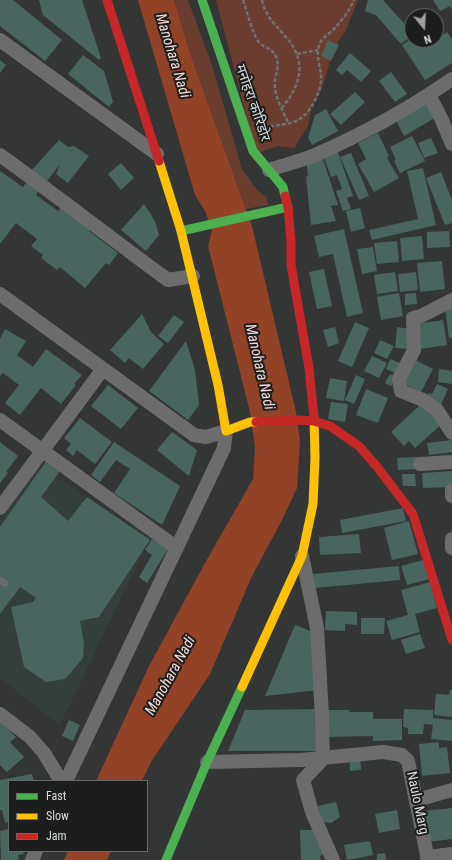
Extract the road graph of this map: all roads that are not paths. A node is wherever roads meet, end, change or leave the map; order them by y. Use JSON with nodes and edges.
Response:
{"nodes":[{"id":1,"x":107,"y":0,"type":"edge"},
{"id":2,"x":202,"y":0,"type":"edge"},
{"id":3,"x":0,"y":40,"type":"edge"},
{"id":4,"x":452,"y":79,"type":"edge"},
{"id":5,"x":429,"y":95,"type":"junction"},
{"id":6,"x":452,"y":144,"type":"edge"},
{"id":7,"x":157,"y":154,"type":"junction"},
{"id":8,"x":0,"y":155,"type":"edge"},
{"id":9,"x":269,"y":170,"type":"junction"},
{"id":10,"x":288,"y":207,"type":"junction"},
{"id":11,"x":181,"y":231,"type":"junction"},
{"id":12,"x":192,"y":276,"type":"junction"},
{"id":13,"x":0,"y":294,"type":"edge"},
{"id":14,"x":452,"y":300,"type":"edge"},
{"id":15,"x":103,"y":369,"type":"junction"},
{"id":16,"x":0,"y":420,"type":"edge"},
{"id":17,"x":314,"y":420,"type":"junction"},
{"id":18,"x":451,"y":430,"type":"edge"},
{"id":19,"x":226,"y":431,"type":"junction"},
{"id":20,"x":42,"y":451,"type":"junction"},
{"id":21,"x":452,"y":462,"type":"edge"},
{"id":22,"x":420,"y":464,"type":"dead end"},
{"id":23,"x":452,"y":490,"type":"edge"},
{"id":24,"x":452,"y":496,"type":"edge"},
{"id":25,"x":0,"y":508,"type":"edge"},
{"id":26,"x":452,"y":539,"type":"edge"},
{"id":27,"x":177,"y":548,"type":"junction"},
{"id":28,"x":452,"y":548,"type":"edge"},
{"id":29,"x":302,"y":556,"type":"junction"},
{"id":30,"x":452,"y":640,"type":"edge"},
{"id":31,"x":0,"y":714,"type":"edge"},
{"id":32,"x":323,"y":758,"type":"junction"},
{"id":33,"x":208,"y":762,"type":"junction"},
{"id":34,"x":60,"y":780,"type":"edge"},
{"id":35,"x":66,"y":780,"type":"edge"},
{"id":36,"x":452,"y":790,"type":"edge"},
{"id":37,"x":417,"y":800,"type":"junction"},
{"id":38,"x":452,"y":854,"type":"edge"},
{"id":39,"x":428,"y":859,"type":"edge"},
{"id":40,"x":166,"y":860,"type":"edge"},
{"id":41,"x":333,"y":860,"type":"edge"}],
"edges":[{"from":1,"to":7,"type":"main road"},
{"from":2,"to":9,"type":"main road","name":"मनोहरा कोरिडोर"},
{"from":3,"to":7,"type":"street"},
{"from":4,"to":5,"type":"street"},
{"from":5,"to":6,"type":"street"},
{"from":5,"to":9,"type":"street"},
{"from":7,"to":11,"type":"main road"},
{"from":8,"to":12,"type":"street"},
{"from":9,"to":10,"type":"main road","name":"मनोहरा कोरिडोर"},
{"from":10,"to":11,"type":"main road"},
{"from":10,"to":17,"type":"main road","name":"मनोहरा कोरिडोर"},
{"from":11,"to":12,"type":"main road"},
{"from":12,"to":19,"type":"main road"},
{"from":13,"to":15,"type":"street"},
{"from":14,"to":18,"type":"street"},
{"from":15,"to":19,"type":"street"},
{"from":15,"to":20,"type":"street"},
{"from":16,"to":20,"type":"street"},
{"from":17,"to":19,"type":"main road"},
{"from":17,"to":29,"type":"main road","name":"मनोहरा कोरिडोर"},
{"from":17,"to":30,"type":"main road"},
{"from":19,"to":27,"type":"street"},
{"from":20,"to":25,"type":"street"},
{"from":20,"to":27,"type":"street"},
{"from":21,"to":22,"type":"street"},
{"from":23,"to":24,"type":"street"},
{"from":26,"to":28,"type":"street"},
{"from":27,"to":35,"type":"street"},
{"from":29,"to":32,"type":"street"},
{"from":29,"to":33,"type":"main road","name":"मनोहरा कोरिडोर"},
{"from":31,"to":34,"type":"street"},
{"from":32,"to":33,"type":"street","name":"Naulo Marg"},
{"from":32,"to":37,"type":"street","name":"Naulo Marg"},
{"from":32,"to":41,"type":"street"},
{"from":33,"to":40,"type":"main road","name":"मनोहरा कोरिडोर"},
{"from":36,"to":37,"type":"street"},
{"from":37,"to":39,"type":"street","name":"Naulo Marg"},
{"from":38,"to":39,"type":"street"}]}
